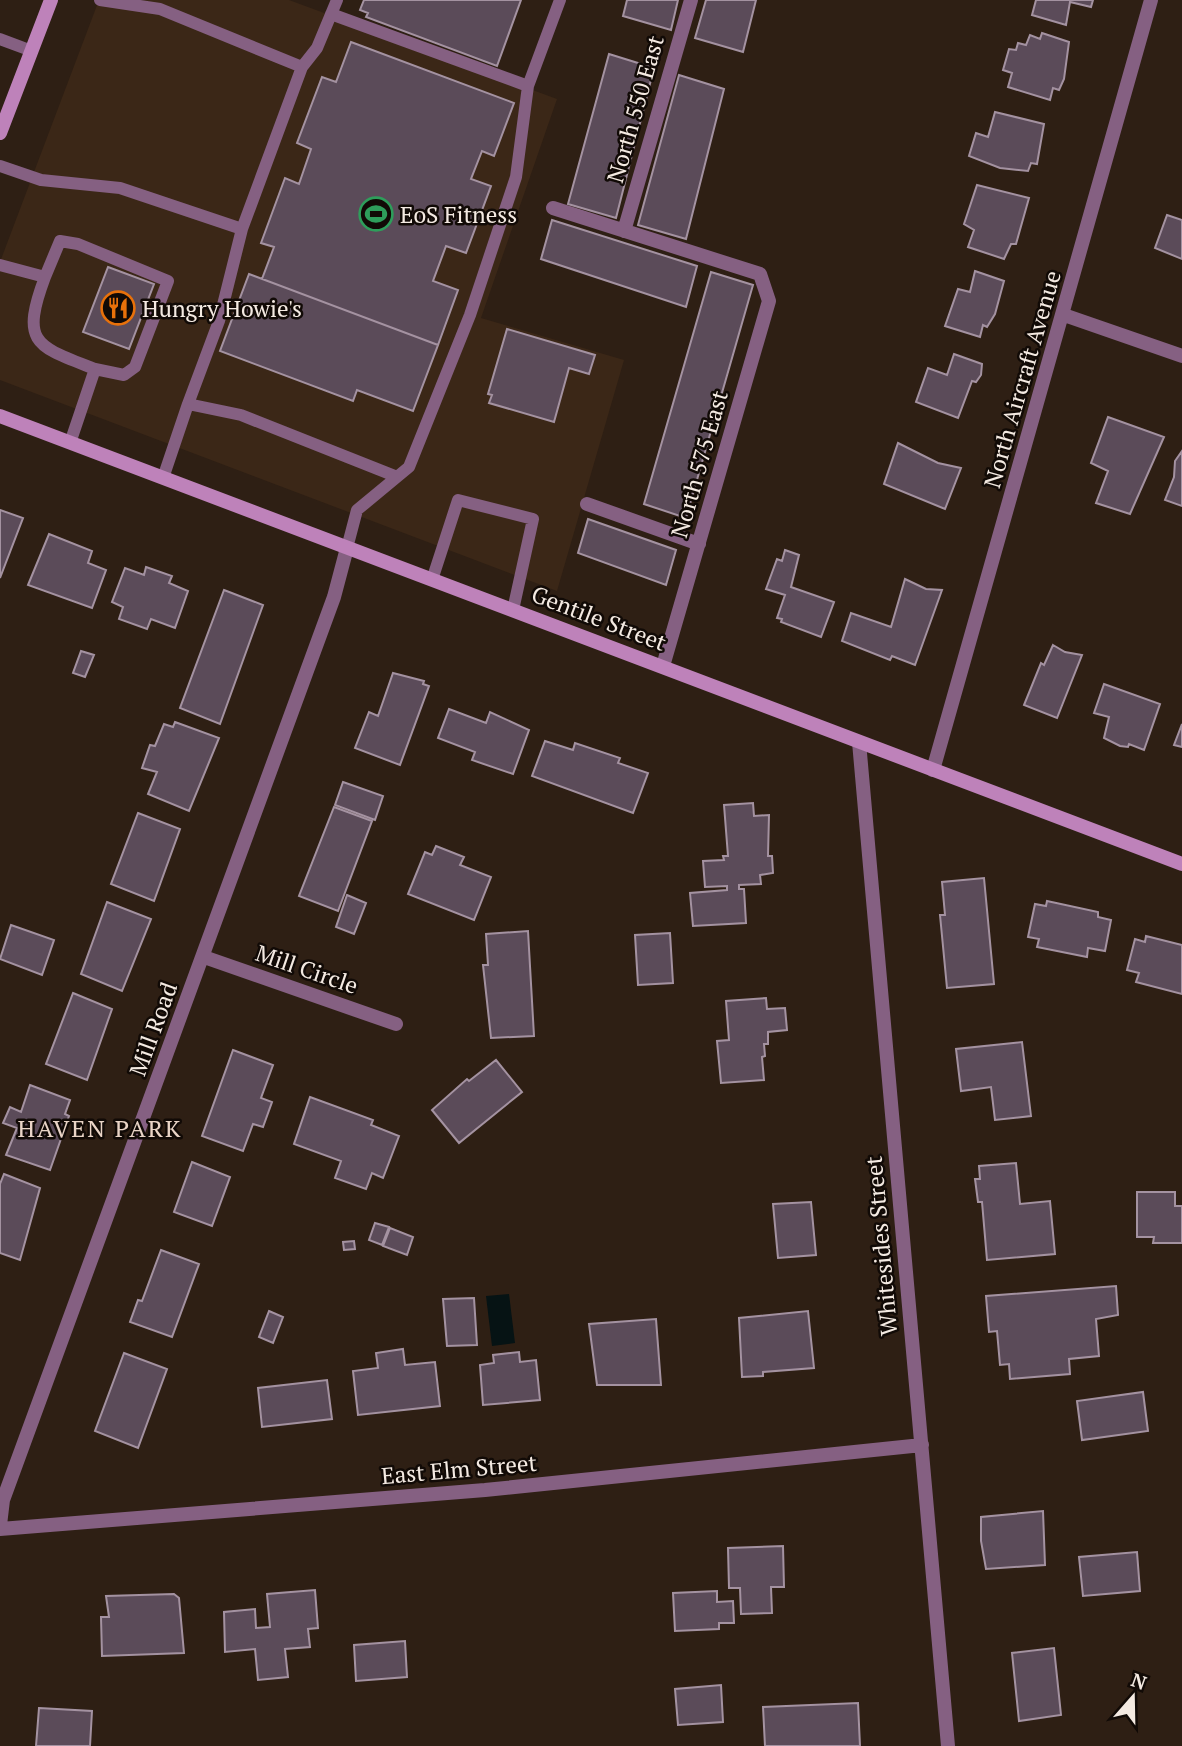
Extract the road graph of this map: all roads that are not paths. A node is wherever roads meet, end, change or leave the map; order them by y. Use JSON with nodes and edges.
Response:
{"nodes":[{"id":1,"x":51,"y":0,"type":"edge"},
{"id":2,"x":100,"y":0,"type":"edge"},
{"id":3,"x":337,"y":0,"type":"edge"},
{"id":4,"x":560,"y":0,"type":"edge"},
{"id":5,"x":691,"y":0,"type":"edge"},
{"id":6,"x":1151,"y":0,"type":"edge"},
{"id":7,"x":331,"y":14,"type":"junction"},
{"id":8,"x":0,"y":39,"type":"edge"},
{"id":9,"x":32,"y":51,"type":"junction"},
{"id":10,"x":302,"y":67,"type":"junction"},
{"id":11,"x":528,"y":86,"type":"junction"},
{"id":12,"x":1,"y":129,"type":"edge"},
{"id":13,"x":0,"y":166,"type":"edge"},
{"id":14,"x":552,"y":208,"type":"dead end"},
{"id":15,"x":242,"y":229,"type":"junction"},
{"id":16,"x":624,"y":231,"type":"junction"},
{"id":17,"x":0,"y":265,"type":"edge"},
{"id":18,"x":44,"y":277,"type":"junction"},
{"id":19,"x":1064,"y":315,"type":"junction"},
{"id":20,"x":1182,"y":356,"type":"edge"},
{"id":21,"x":95,"y":369,"type":"junction"},
{"id":22,"x":188,"y":404,"type":"junction"},
{"id":23,"x":0,"y":416,"type":"edge"},
{"id":24,"x":70,"y":443,"type":"junction"},
{"id":25,"x":395,"y":476,"type":"junction"},
{"id":26,"x":163,"y":478,"type":"junction"},
{"id":27,"x":587,"y":505,"type":"dead end"},
{"id":28,"x":699,"y":544,"type":"junction"},
{"id":29,"x":347,"y":548,"type":"junction"},
{"id":30,"x":432,"y":580,"type":"junction"},
{"id":31,"x":513,"y":610,"type":"junction"},
{"id":32,"x":663,"y":666,"type":"junction"},
{"id":33,"x":859,"y":742,"type":"junction"},
{"id":34,"x":933,"y":770,"type":"junction"},
{"id":35,"x":1182,"y":864,"type":"edge"},
{"id":36,"x":204,"y":957,"type":"junction"},
{"id":37,"x":396,"y":1024,"type":"dead end"},
{"id":38,"x":922,"y":1445,"type":"junction"},
{"id":39,"x":0,"y":1527,"type":"edge"},
{"id":40,"x":947,"y":1746,"type":"edge"}],
"edges":[{"from":1,"to":9,"type":"main road"},
{"from":2,"to":10,"type":"lane"},
{"from":3,"to":7,"type":"lane"},
{"from":4,"to":11,"type":"lane"},
{"from":5,"to":16,"type":"street","name":"North 550 East"},
{"from":6,"to":19,"type":"street","name":"North Aircraft Avenue"},
{"from":7,"to":10,"type":"lane"},
{"from":7,"to":11,"type":"lane"},
{"from":8,"to":9,"type":"lane"},
{"from":9,"to":12,"type":"main road"},
{"from":10,"to":15,"type":"lane"},
{"from":11,"to":25,"type":"lane"},
{"from":13,"to":15,"type":"lane"},
{"from":14,"to":16,"type":"street"},
{"from":15,"to":22,"type":"lane"},
{"from":16,"to":28,"type":"street","name":"North 575 East"},
{"from":17,"to":18,"type":"lane"},
{"from":18,"to":21,"type":"lane"},
{"from":18,"to":21,"type":"lane"},
{"from":19,"to":20,"type":"street"},
{"from":19,"to":34,"type":"street","name":"North Aircraft Avenue"},
{"from":21,"to":24,"type":"lane"},
{"from":22,"to":25,"type":"lane"},
{"from":22,"to":26,"type":"lane"},
{"from":23,"to":24,"type":"main road","name":"Gentile Street"},
{"from":24,"to":26,"type":"main road","name":"Gentile Street"},
{"from":25,"to":29,"type":"lane"},
{"from":26,"to":29,"type":"main road","name":"Gentile Street"},
{"from":27,"to":28,"type":"street"},
{"from":28,"to":32,"type":"street","name":"North 575 East"},
{"from":29,"to":30,"type":"main road","name":"Gentile Street"},
{"from":29,"to":36,"type":"street","name":"Mill Road"},
{"from":30,"to":31,"type":"main road","name":"Gentile Street"},
{"from":30,"to":31,"type":"lane"},
{"from":31,"to":32,"type":"main road","name":"Gentile Street"},
{"from":32,"to":33,"type":"main road","name":"Gentile Street"},
{"from":33,"to":34,"type":"main road","name":"Gentile Street"},
{"from":33,"to":38,"type":"street","name":"Whitesides Street"},
{"from":34,"to":35,"type":"main road","name":"Gentile Street"},
{"from":36,"to":37,"type":"street","name":"Mill Circle"},
{"from":36,"to":39,"type":"street","name":"Mill Road"},
{"from":38,"to":39,"type":"street","name":"East Elm Street"},
{"from":38,"to":40,"type":"street","name":"Whitesides Street"}]}
